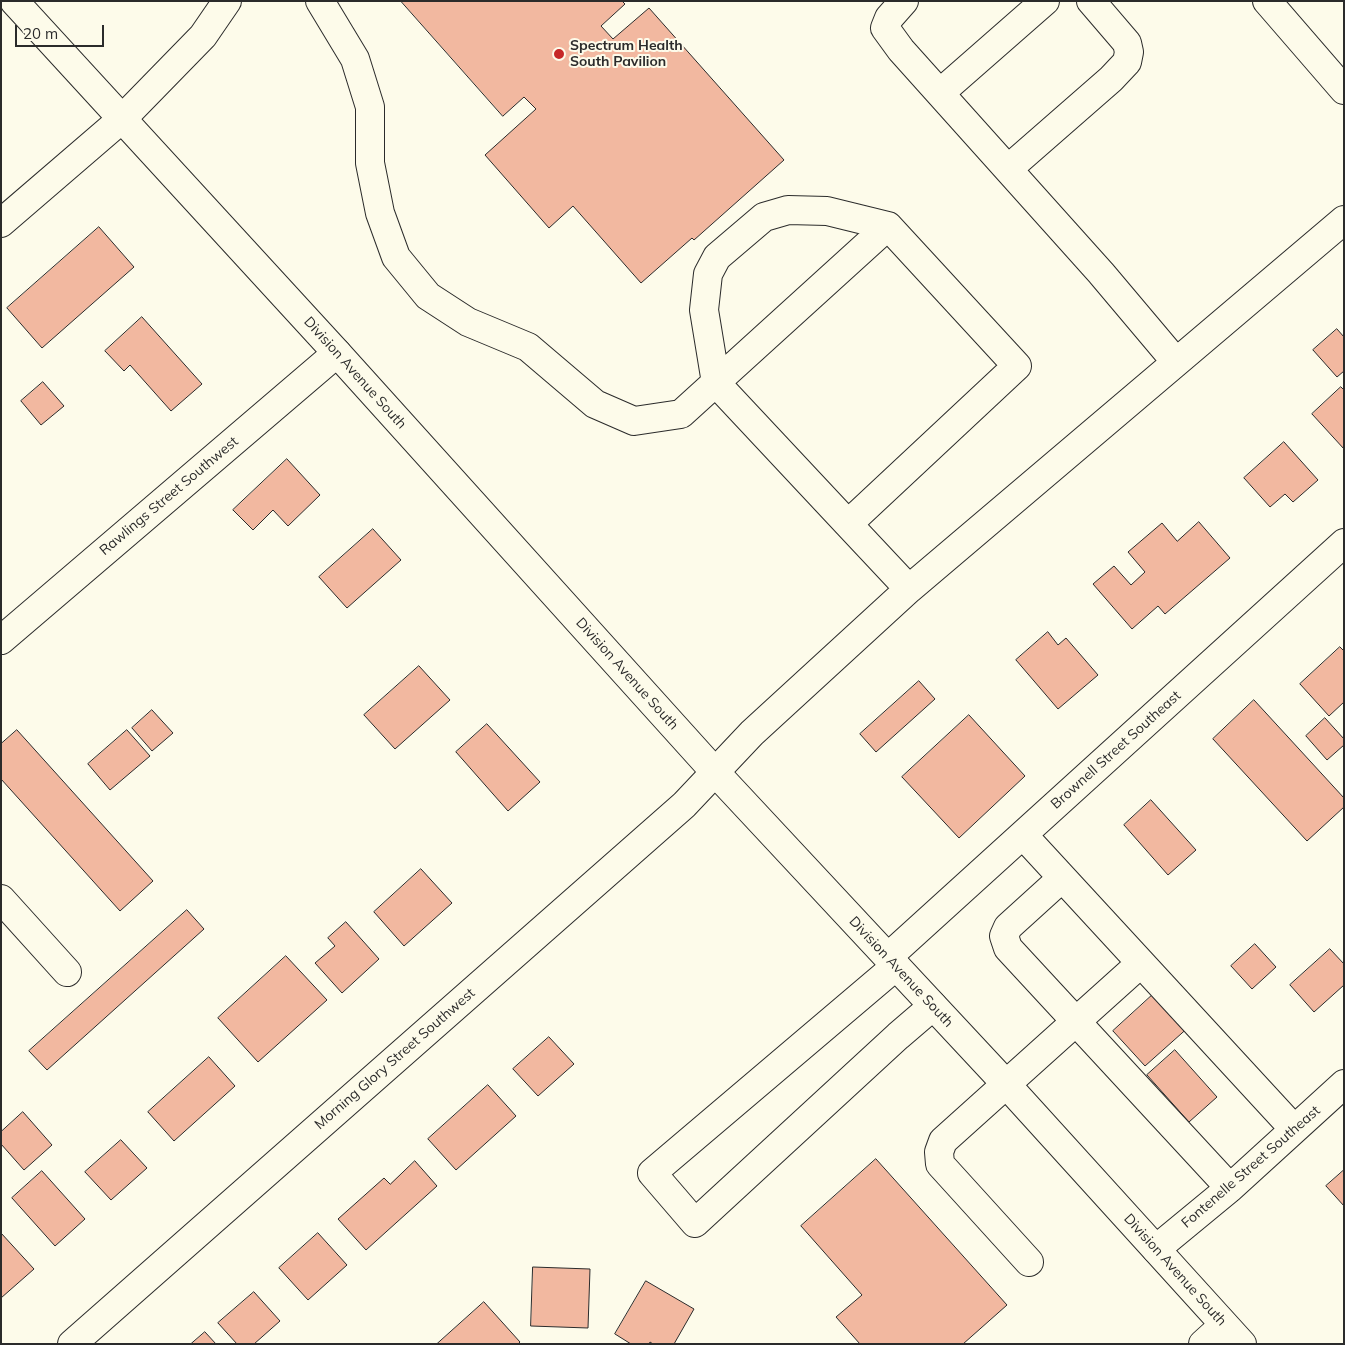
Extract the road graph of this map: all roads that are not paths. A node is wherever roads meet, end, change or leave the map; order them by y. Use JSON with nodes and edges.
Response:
{"nodes":[{"id":1,"x":14,"y":1,"type":"edge"},
{"id":2,"x":227,"y":1,"type":"edge"},
{"id":3,"x":320,"y":1,"type":"edge"},
{"id":4,"x":904,"y":1,"type":"edge"},
{"id":5,"x":1045,"y":1,"type":"edge"},
{"id":6,"x":1091,"y":1,"type":"edge"},
{"id":7,"x":1267,"y":1,"type":"edge"},
{"id":8,"x":1344,"y":90,"type":"edge"},
{"id":9,"x":940,"y":94,"type":"junction"},
{"id":10,"x":123,"y":118,"type":"junction"},
{"id":11,"x":1008,"y":169,"type":"junction"},
{"id":12,"x":1344,"y":220,"type":"edge"},
{"id":13,"x":1,"y":223,"type":"edge"},
{"id":14,"x":888,"y":226,"type":"junction"},
{"id":15,"x":337,"y":353,"type":"junction"},
{"id":16,"x":1176,"y":362,"type":"junction"},
{"id":17,"x":716,"y":382,"type":"junction"},
{"id":18,"x":848,"y":524,"type":"junction"},
{"id":19,"x":1344,"y":542,"type":"edge"},
{"id":20,"x":909,"y":589,"type":"junction"},
{"id":21,"x":1,"y":640,"type":"edge"},
{"id":22,"x":716,"y":772,"type":"junction"},
{"id":23,"x":1023,"y":835,"type":"junction"},
{"id":24,"x":1062,"y":878,"type":"junction"},
{"id":25,"x":1,"y":899,"type":"edge"},
{"id":26,"x":892,"y":962,"type":"junction"},
{"id":27,"x":1141,"y":963,"type":"junction"},
{"id":28,"x":67,"y":972,"type":"dead end"},
{"id":29,"x":933,"y":1006,"type":"junction"},
{"id":30,"x":1076,"y":1023,"type":"junction"},
{"id":31,"x":1006,"y":1084,"type":"junction"},
{"id":32,"x":1344,"y":1084,"type":"edge"},
{"id":33,"x":1294,"y":1129,"type":"junction"},
{"id":34,"x":1230,"y":1188,"type":"junction"},
{"id":35,"x":1156,"y":1248,"type":"junction"},
{"id":36,"x":1029,"y":1262,"type":"dead end"},
{"id":37,"x":1233,"y":1334,"type":"edge"},
{"id":38,"x":72,"y":1344,"type":"edge"},
{"id":39,"x":1203,"y":1344,"type":"edge"}],
"edges":[{"from":1,"to":10,"type":"street","name":"Division Avenue South"},
{"from":2,"to":10,"type":"street"},
{"from":3,"to":17,"type":"street"},
{"from":4,"to":9,"type":"street"},
{"from":5,"to":9,"type":"street"},
{"from":6,"to":11,"type":"street"},
{"from":7,"to":8,"type":"street"},
{"from":9,"to":11,"type":"street"},
{"from":10,"to":13,"type":"street"},
{"from":10,"to":15,"type":"street","name":"Division Avenue South"},
{"from":11,"to":16,"type":"street"},
{"from":12,"to":16,"type":"street","name":"Morning Glory Street Southwest"},
{"from":14,"to":17,"type":"street"},
{"from":14,"to":17,"type":"street"},
{"from":14,"to":18,"type":"street"},
{"from":15,"to":21,"type":"street","name":"Rawlings Street Southwest"},
{"from":15,"to":22,"type":"street","name":"Division Avenue South"},
{"from":16,"to":20,"type":"street","name":"Morning Glory Street Southwest"},
{"from":17,"to":18,"type":"street"},
{"from":18,"to":20,"type":"street"},
{"from":19,"to":23,"type":"street","name":"Brownell Street Southeast"},
{"from":20,"to":22,"type":"street","name":"Morning Glory Street Southwest"},
{"from":22,"to":26,"type":"street","name":"Division Avenue South"},
{"from":22,"to":38,"type":"street","name":"Morning Glory Street Southwest"},
{"from":23,"to":24,"type":"street"},
{"from":23,"to":26,"type":"street","name":"Brownell Street Southeast"},
{"from":24,"to":27,"type":"street"},
{"from":24,"to":30,"type":"street"},
{"from":25,"to":28,"type":"street"},
{"from":26,"to":29,"type":"street","name":"Division Avenue South"},
{"from":26,"to":29,"type":"street","name":"Brownell Street Southeast"},
{"from":27,"to":30,"type":"street"},
{"from":27,"to":33,"type":"street"},
{"from":29,"to":31,"type":"street","name":"Division Avenue South"},
{"from":30,"to":31,"type":"street"},
{"from":30,"to":34,"type":"street"},
{"from":31,"to":35,"type":"street","name":"Division Avenue South"},
{"from":31,"to":36,"type":"street"},
{"from":32,"to":33,"type":"street","name":"Fontenelle Street Southeast"},
{"from":33,"to":34,"type":"street","name":"Fontenelle Street Southeast"},
{"from":34,"to":35,"type":"street","name":"Fontenelle Street Southeast"},
{"from":35,"to":37,"type":"street","name":"Division Avenue South"},
{"from":37,"to":39,"type":"street"}]}
